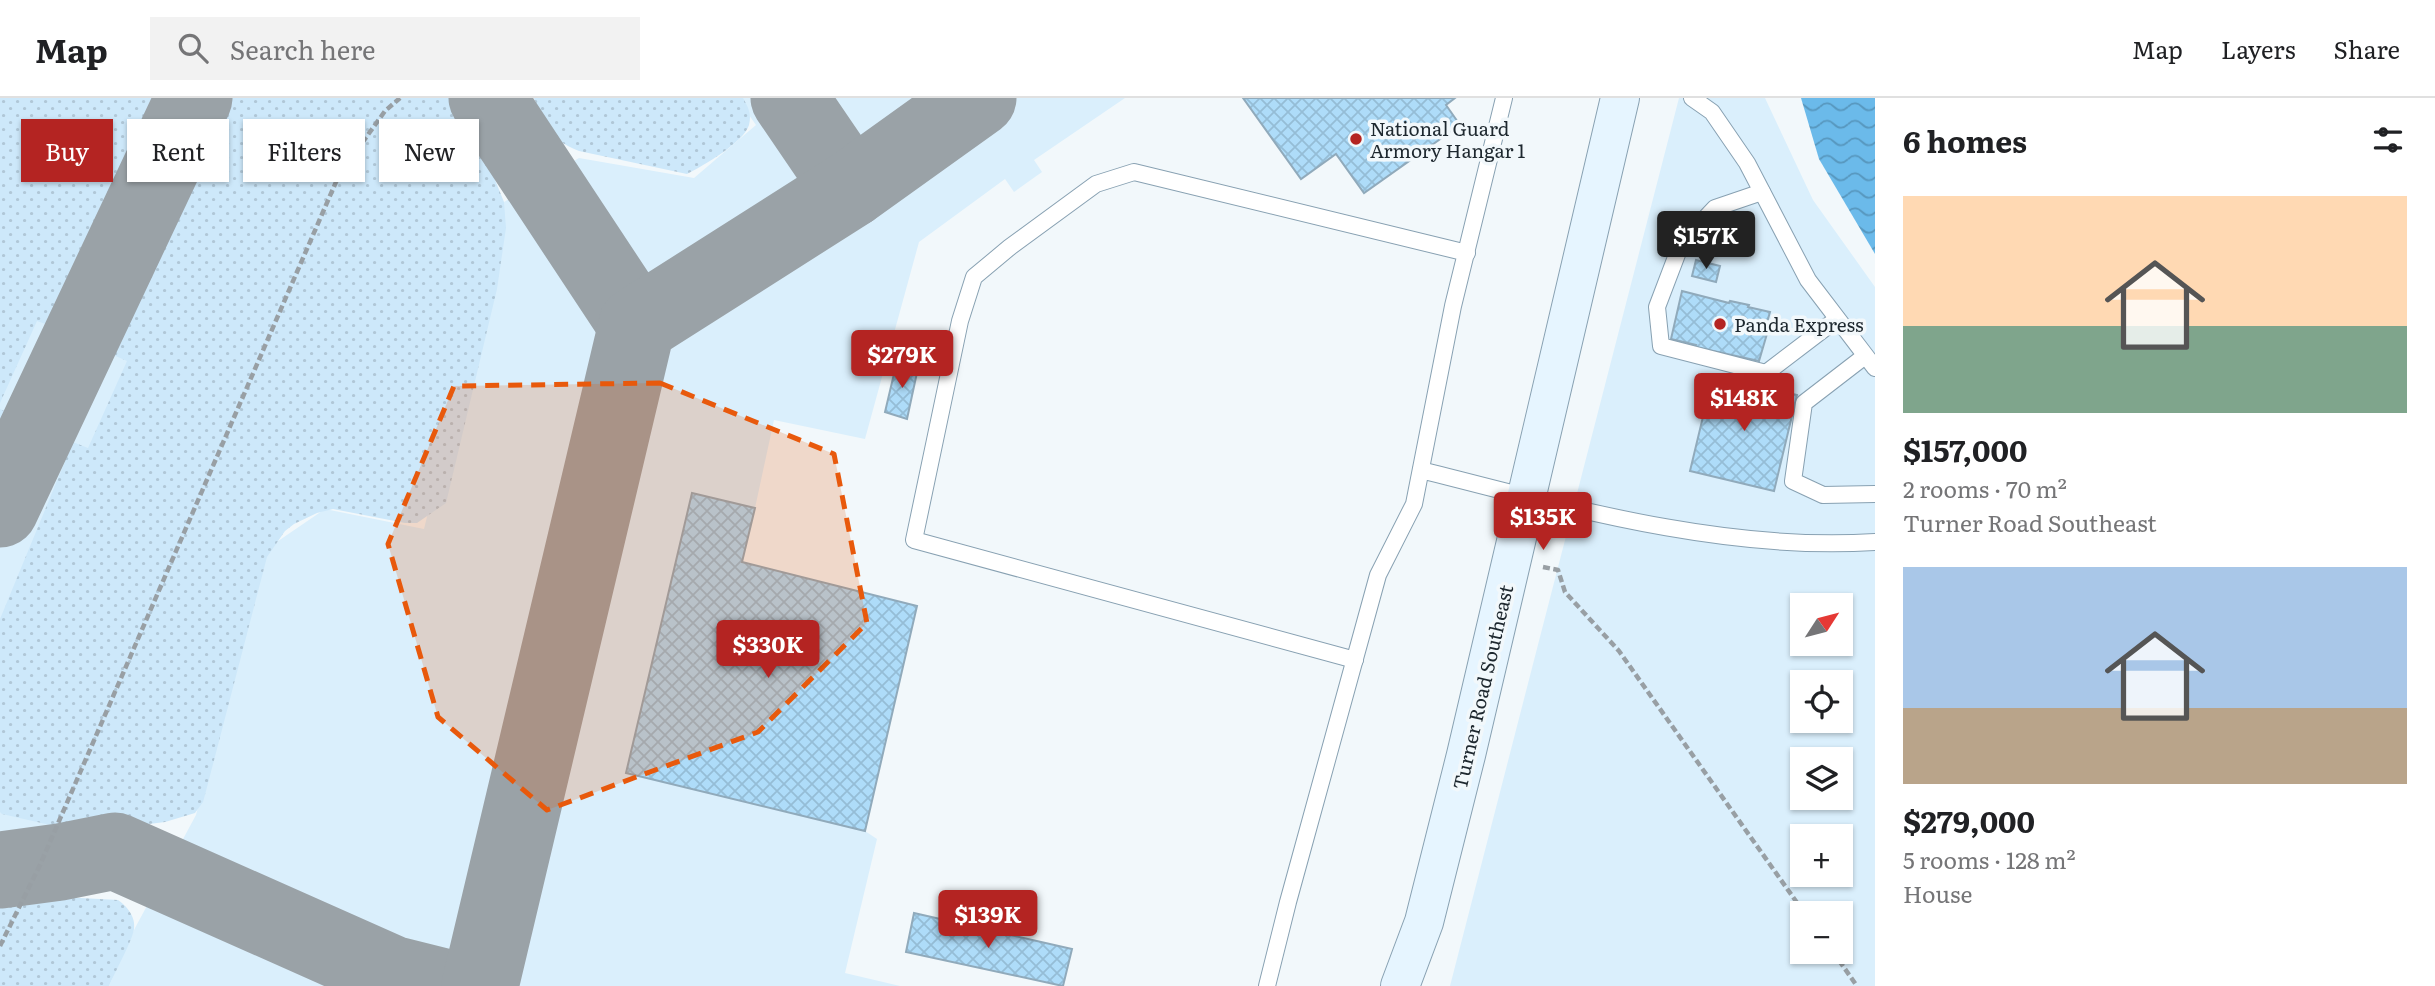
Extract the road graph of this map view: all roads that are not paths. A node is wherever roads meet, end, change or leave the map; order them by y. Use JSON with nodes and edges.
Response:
{"nodes":[{"id":1,"x":1504,"y":98,"type":"edge"},
{"id":2,"x":1620,"y":98,"type":"edge"},
{"id":3,"x":1692,"y":98,"type":"edge"},
{"id":4,"x":1762,"y":192,"type":"junction"},
{"id":5,"x":1467,"y":253,"type":"junction"},
{"id":6,"x":1837,"y":319,"type":"junction"},
{"id":7,"x":1870,"y":362,"type":"edge"},
{"id":8,"x":1421,"y":470,"type":"junction"},
{"id":9,"x":1875,"y":494,"type":"edge"},
{"id":10,"x":1526,"y":496,"type":"junction"},
{"id":11,"x":1875,"y":542,"type":"edge"},
{"id":12,"x":1355,"y":660,"type":"junction"},
{"id":13,"x":1267,"y":986,"type":"edge"},
{"id":14,"x":1400,"y":986,"type":"edge"}],
"edges":[{"from":1,"to":5,"type":"lane"},
{"from":2,"to":10,"type":"main road","name":"Turner Road Southeast"},
{"from":3,"to":4,"type":"lane"},
{"from":4,"to":6,"type":"lane"},
{"from":4,"to":6,"type":"lane"},
{"from":5,"to":8,"type":"lane"},
{"from":5,"to":12,"type":"lane"},
{"from":6,"to":7,"type":"lane"},
{"from":7,"to":9,"type":"lane"},
{"from":8,"to":10,"type":"lane"},
{"from":8,"to":12,"type":"lane"},
{"from":10,"to":11,"type":"lane"},
{"from":10,"to":14,"type":"main road","name":"Turner Road Southeast"},
{"from":12,"to":13,"type":"lane"}]}
